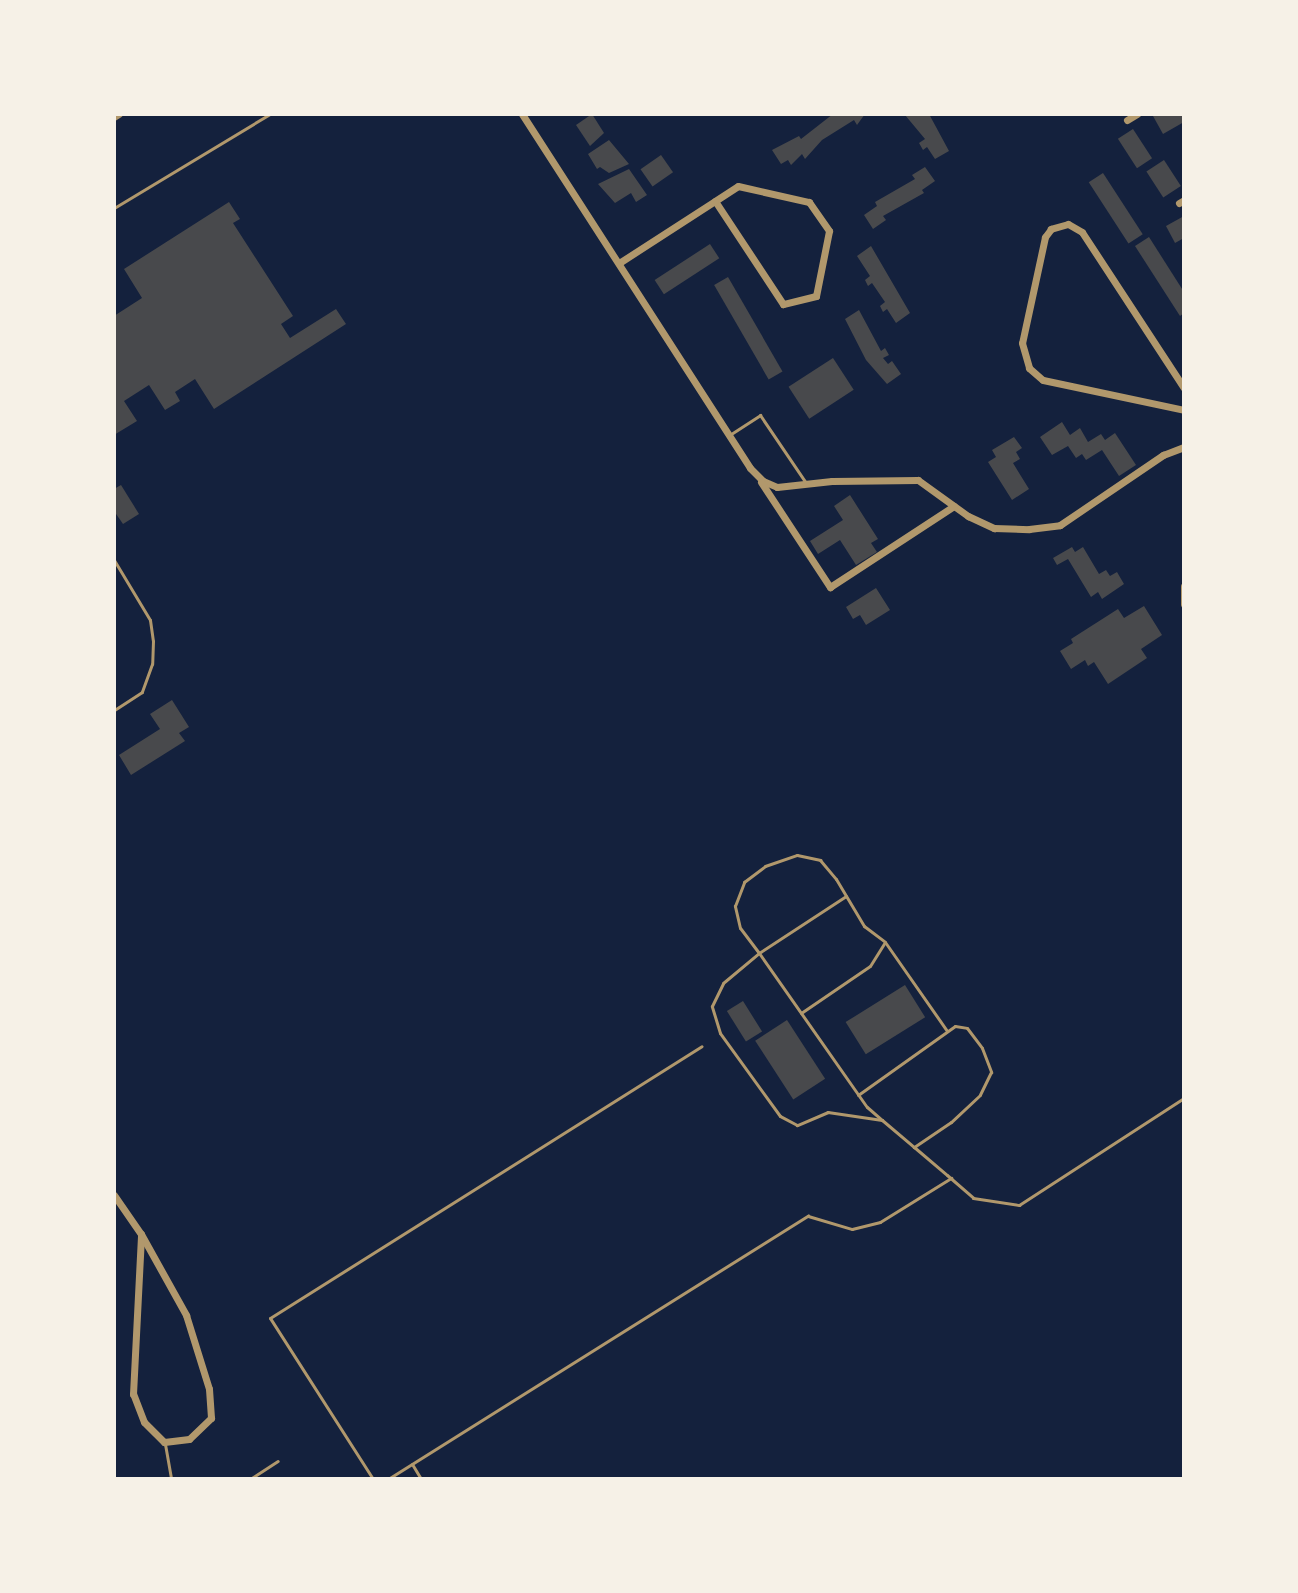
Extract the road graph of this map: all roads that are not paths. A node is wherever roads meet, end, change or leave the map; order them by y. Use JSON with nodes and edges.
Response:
{"nodes":[{"id":1,"x":119,"y":114,"type":"edge"},
{"id":2,"x":270,"y":114,"type":"edge"},
{"id":3,"x":522,"y":114,"type":"edge"},
{"id":4,"x":1137,"y":114,"type":"edge"},
{"id":5,"x":114,"y":117,"type":"edge"},
{"id":6,"x":1127,"y":120,"type":"dead end"},
{"id":7,"x":715,"y":201,"type":"junction"},
{"id":8,"x":114,"y":208,"type":"edge"},
{"id":9,"x":619,"y":263,"type":"junction"},
{"id":10,"x":1184,"y":388,"type":"edge"},
{"id":11,"x":1184,"y":410,"type":"edge"},
{"id":12,"x":729,"y":435,"type":"junction"},
{"id":13,"x":1184,"y":447,"type":"edge"},
{"id":14,"x":757,"y":475,"type":"junction"},
{"id":15,"x":806,"y":483,"type":"junction"},
{"id":16,"x":954,"y":506,"type":"junction"},
{"id":17,"x":114,"y":560,"type":"edge"},
{"id":18,"x":1184,"y":586,"type":"edge"},
{"id":19,"x":1184,"y":604,"type":"edge"},
{"id":20,"x":114,"y":710,"type":"edge"},
{"id":21,"x":846,"y":896,"type":"junction"},
{"id":22,"x":885,"y":942,"type":"junction"},
{"id":23,"x":759,"y":953,"type":"junction"},
{"id":24,"x":801,"y":1013,"type":"junction"},
{"id":25,"x":947,"y":1031,"type":"junction"},
{"id":26,"x":702,"y":1046,"type":"dead end"},
{"id":27,"x":857,"y":1095,"type":"junction"},
{"id":28,"x":1184,"y":1098,"type":"edge"},
{"id":29,"x":882,"y":1120,"type":"junction"},
{"id":30,"x":914,"y":1147,"type":"junction"},
{"id":31,"x":951,"y":1178,"type":"junction"},
{"id":32,"x":114,"y":1195,"type":"edge"},
{"id":33,"x":141,"y":1234,"type":"junction"},
{"id":34,"x":164,"y":1442,"type":"junction"},
{"id":35,"x":278,"y":1461,"type":"dead end"},
{"id":36,"x":412,"y":1464,"type":"junction"},
{"id":37,"x":171,"y":1479,"type":"edge"},
{"id":38,"x":250,"y":1479,"type":"edge"},
{"id":39,"x":373,"y":1479,"type":"edge"},
{"id":40,"x":388,"y":1479,"type":"edge"},
{"id":41,"x":421,"y":1479,"type":"edge"}],
"edges":[{"from":1,"to":5,"type":"street"},
{"from":2,"to":8,"type":"lane"},
{"from":3,"to":9,"type":"street"},
{"from":4,"to":6,"type":"street"},
{"from":7,"to":7,"type":"street"},
{"from":7,"to":9,"type":"street"},
{"from":9,"to":12,"type":"street"},
{"from":10,"to":11,"type":"street"},
{"from":12,"to":14,"type":"street"},
{"from":12,"to":15,"type":"lane"},
{"from":13,"to":16,"type":"street"},
{"from":14,"to":15,"type":"street"},
{"from":14,"to":16,"type":"street"},
{"from":15,"to":16,"type":"street"},
{"from":17,"to":20,"type":"lane"},
{"from":18,"to":19,"type":"street"},
{"from":21,"to":22,"type":"lane"},
{"from":21,"to":23,"type":"lane"},
{"from":21,"to":23,"type":"lane"},
{"from":22,"to":24,"type":"lane"},
{"from":22,"to":25,"type":"lane"},
{"from":23,"to":24,"type":"lane"},
{"from":23,"to":29,"type":"lane"},
{"from":24,"to":27,"type":"lane"},
{"from":25,"to":27,"type":"lane"},
{"from":25,"to":30,"type":"lane"},
{"from":26,"to":39,"type":"lane"},
{"from":27,"to":29,"type":"lane"},
{"from":28,"to":31,"type":"lane"},
{"from":29,"to":30,"type":"lane"},
{"from":30,"to":31,"type":"lane"},
{"from":31,"to":36,"type":"lane"},
{"from":32,"to":33,"type":"street"},
{"from":33,"to":34,"type":"street"},
{"from":33,"to":34,"type":"street"},
{"from":34,"to":37,"type":"lane"},
{"from":35,"to":38,"type":"lane"},
{"from":36,"to":40,"type":"lane"},
{"from":36,"to":41,"type":"lane"}]}
